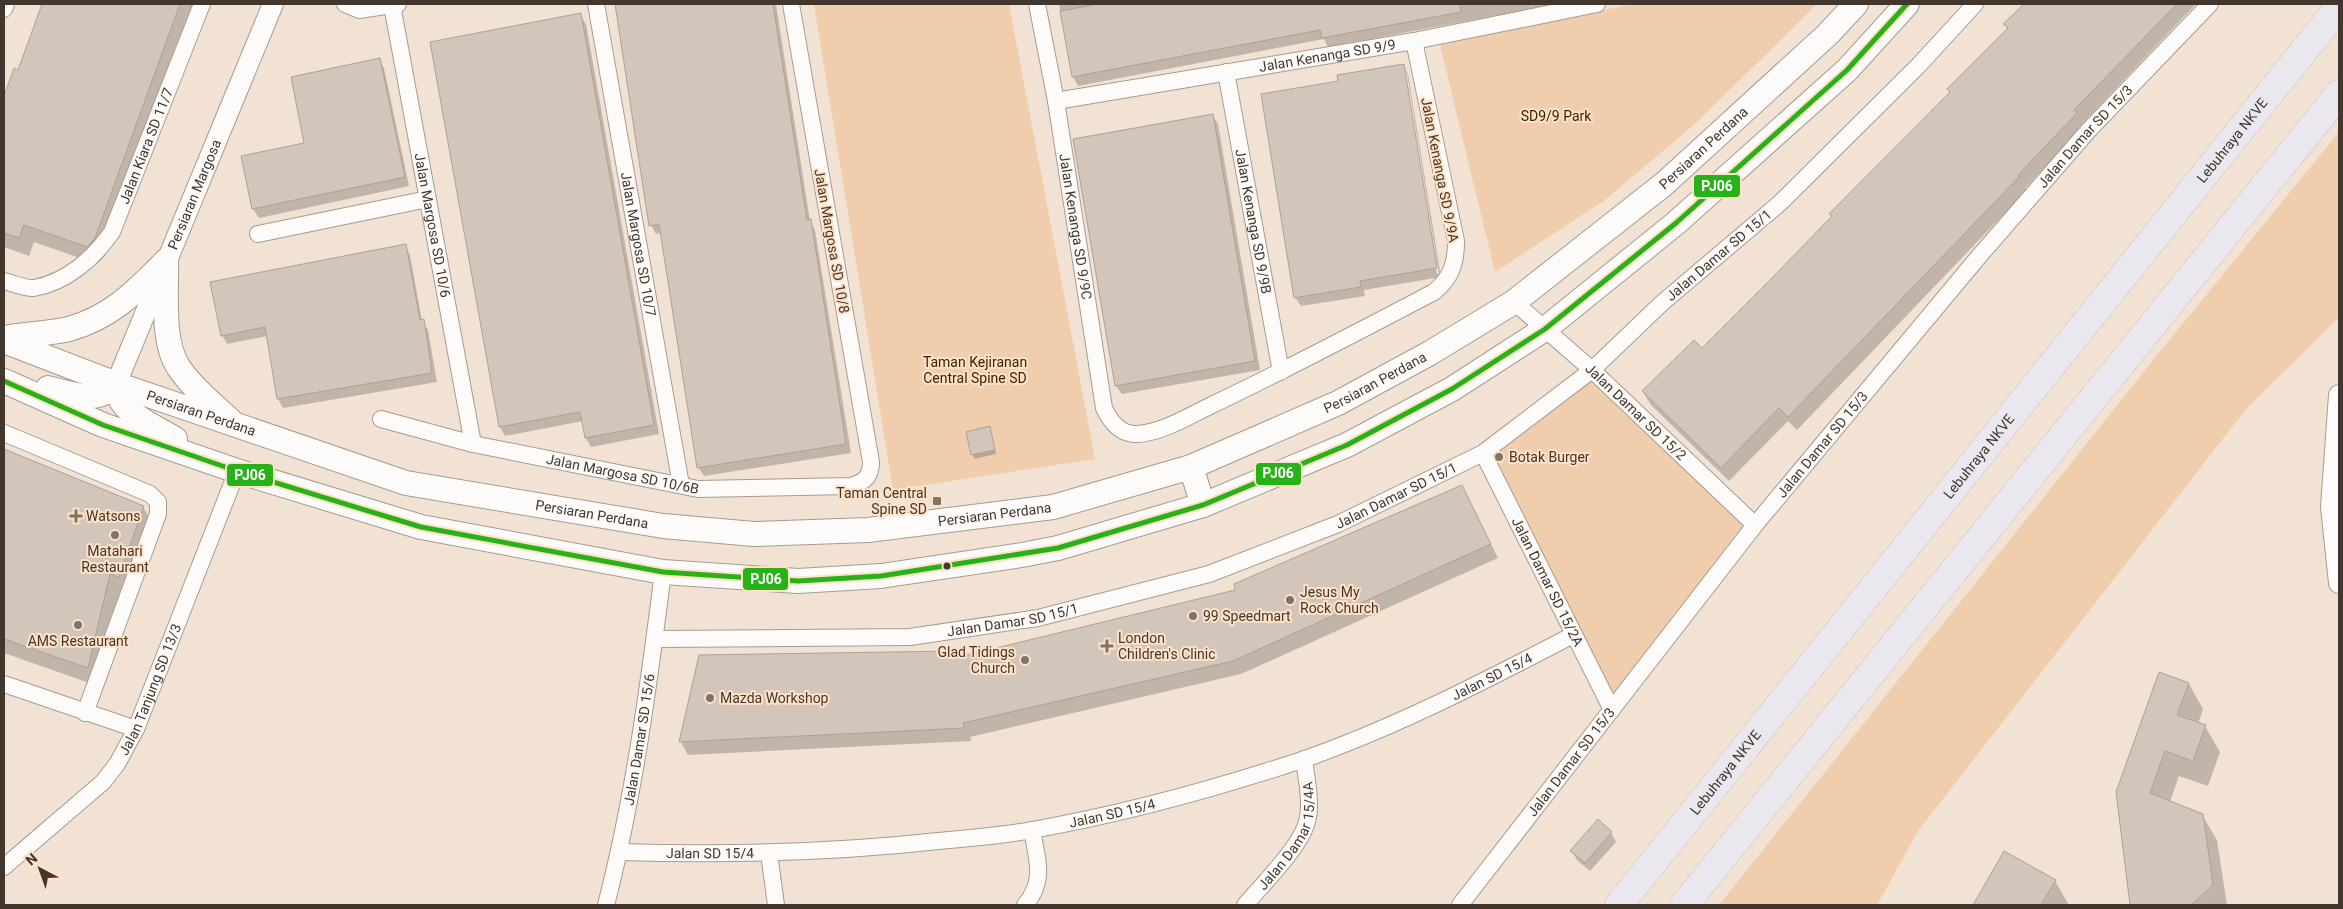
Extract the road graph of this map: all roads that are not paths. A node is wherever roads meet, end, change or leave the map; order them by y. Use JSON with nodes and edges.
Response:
{"nodes":[{"id":1,"x":6,"y":4,"type":"edge"},
{"id":2,"x":202,"y":4,"type":"edge"},
{"id":3,"x":273,"y":4,"type":"edge"},
{"id":4,"x":395,"y":4,"type":"edge"},
{"id":5,"x":596,"y":4,"type":"edge"},
{"id":6,"x":790,"y":4,"type":"edge"},
{"id":7,"x":1037,"y":4,"type":"edge"},
{"id":8,"x":1598,"y":4,"type":"edge"},
{"id":9,"x":1856,"y":4,"type":"edge"},
{"id":10,"x":1907,"y":4,"type":"edge"},
{"id":11,"x":1975,"y":4,"type":"edge"},
{"id":12,"x":2210,"y":4,"type":"edge"},
{"id":13,"x":352,"y":7,"type":"edge"},
{"id":14,"x":2339,"y":7,"type":"edge"},
{"id":15,"x":4,"y":9,"type":"edge"},
{"id":16,"x":1414,"y":41,"type":"junction"},
{"id":17,"x":1226,"y":72,"type":"junction"},
{"id":18,"x":2339,"y":94,"type":"edge"},
{"id":19,"x":1056,"y":101,"type":"junction"},
{"id":20,"x":428,"y":199,"type":"junction"},
{"id":21,"x":258,"y":234,"type":"dead end"},
{"id":22,"x":166,"y":261,"type":"junction"},
{"id":23,"x":4,"y":281,"type":"edge"},
{"id":24,"x":1514,"y":302,"type":"junction"},
{"id":25,"x":1544,"y":328,"type":"junction"},
{"id":26,"x":4,"y":340,"type":"edge"},
{"id":27,"x":1592,"y":370,"type":"junction"},
{"id":28,"x":1281,"y":372,"type":"junction"},
{"id":29,"x":4,"y":377,"type":"edge"},
{"id":30,"x":4,"y":381,"type":"edge"},
{"id":31,"x":116,"y":384,"type":"junction"},
{"id":32,"x":2339,"y":395,"type":"edge"},
{"id":33,"x":381,"y":419,"type":"dead end"},
{"id":34,"x":237,"y":427,"type":"junction"},
{"id":35,"x":4,"y":433,"type":"edge"},
{"id":36,"x":1136,"y":434,"type":"joint"},
{"id":37,"x":473,"y":444,"type":"junction"},
{"id":38,"x":1483,"y":453,"type":"junction"},
{"id":39,"x":213,"y":461,"type":"junction"},
{"id":40,"x":1191,"y":467,"type":"junction"},
{"id":41,"x":238,"y":471,"type":"junction"},
{"id":42,"x":867,"y":478,"type":"joint"},
{"id":43,"x":680,"y":485,"type":"junction"},
{"id":44,"x":1202,"y":505,"type":"junction"},
{"id":45,"x":1755,"y":525,"type":"junction"},
{"id":46,"x":663,"y":572,"type":"junction"},
{"id":47,"x":2339,"y":583,"type":"edge"},
{"id":48,"x":1573,"y":635,"type":"junction"},
{"id":49,"x":655,"y":639,"type":"junction"},
{"id":50,"x":4,"y":684,"type":"edge"},
{"id":51,"x":1612,"y":710,"type":"junction"},
{"id":52,"x":85,"y":713,"type":"junction"},
{"id":53,"x":136,"y":729,"type":"junction"},
{"id":54,"x":1304,"y":759,"type":"junction"},
{"id":55,"x":1032,"y":830,"type":"junction"},
{"id":56,"x":620,"y":852,"type":"junction"},
{"id":57,"x":769,"y":853,"type":"junction"},
{"id":58,"x":4,"y":867,"type":"edge"},
{"id":59,"x":606,"y":905,"type":"edge"},
{"id":60,"x":776,"y":905,"type":"edge"},
{"id":61,"x":1025,"y":905,"type":"edge"},
{"id":62,"x":1245,"y":905,"type":"edge"},
{"id":63,"x":1460,"y":905,"type":"edge"},
{"id":64,"x":1619,"y":905,"type":"edge"},
{"id":65,"x":1684,"y":905,"type":"edge"}],
"edges":[{"from":1,"to":15,"type":"street"},
{"from":2,"to":23,"type":"street","name":"Jalan Kiara SD 11/7"},
{"from":3,"to":22,"type":"street","name":"Persiaran Margosa"},
{"from":4,"to":13,"type":"street"},
{"from":4,"to":20,"type":"street","name":"Jalan Margosa SD 10/6"},
{"from":5,"to":43,"type":"street","name":"Jalan Margosa SD 10/7"},
{"from":6,"to":42,"type":"street","name":"Jalan Margosa SD 10/8"},
{"from":7,"to":19,"type":"street","name":"Jalan Kenanga SD 9/9C"},
{"from":8,"to":16,"type":"street","name":"Jalan Kenanga SD 9/9"},
{"from":9,"to":24,"type":"main road","name":"Persiaran Perdana"},
{"from":10,"to":25,"type":"main road"},
{"from":11,"to":27,"type":"street","name":"Jalan Damar SD 15/1"},
{"from":12,"to":45,"type":"street","name":"Jalan Damar SD 15/3"},
{"from":14,"to":64,"type":"highway","name":"Lebuhraya NKVE"},
{"from":16,"to":17,"type":"street","name":"Jalan Kenanga SD 9/9"},
{"from":16,"to":28,"type":"street","name":"Jalan Kenanga SD 9/9A"},
{"from":17,"to":19,"type":"street","name":"Jalan Kenanga SD 9/9"},
{"from":17,"to":28,"type":"street","name":"Jalan Kenanga SD 9/9B"},
{"from":18,"to":65,"type":"highway"},
{"from":19,"to":36,"type":"street","name":"Jalan Kenanga SD 9/9C"},
{"from":20,"to":21,"type":"street"},
{"from":20,"to":37,"type":"street","name":"Jalan Margosa SD 10/6"},
{"from":22,"to":26,"type":"main road"},
{"from":22,"to":31,"type":"street","name":"Persiaran Margosa"},
{"from":22,"to":34,"type":"main road"},
{"from":24,"to":25,"type":"street","name":"Jalan Damar SD 15/2"},
{"from":24,"to":40,"type":"main road","name":"Persiaran Perdana"},
{"from":25,"to":27,"type":"street","name":"Jalan Damar SD 15/2"},
{"from":25,"to":44,"type":"main road"},
{"from":26,"to":31,"type":"main road","name":"Persiaran Perdana"},
{"from":27,"to":38,"type":"street","name":"Jalan Damar SD 15/1"},
{"from":27,"to":45,"type":"street","name":"Jalan Damar SD 15/2"},
{"from":28,"to":36,"type":"street","name":"Jalan Kenanga SD 9/9A"},
{"from":29,"to":31,"type":"main road"},
{"from":30,"to":39,"type":"main road"},
{"from":31,"to":34,"type":"main road","name":"Persiaran Perdana"},
{"from":31,"to":39,"type":"main road"},
{"from":32,"to":47,"type":"street"},
{"from":33,"to":37,"type":"street","name":"Jalan Margosa SD 10/6B"},
{"from":34,"to":40,"type":"main road","name":"Persiaran Perdana"},
{"from":35,"to":52,"type":"street"},
{"from":37,"to":43,"type":"street","name":"Jalan Margosa SD 10/6B"},
{"from":38,"to":48,"type":"street","name":"Jalan Damar SD 15/2A"},
{"from":38,"to":49,"type":"street","name":"Jalan Damar SD 15/1"},
{"from":39,"to":41,"type":"main road"},
{"from":40,"to":44,"type":"main road"},
{"from":41,"to":46,"type":"main road"},
{"from":41,"to":53,"type":"street","name":"Jalan Tanjung SD 13/3"},
{"from":42,"to":43,"type":"street","name":"Jalan Margosa SD 10/6B"},
{"from":44,"to":46,"type":"main road"},
{"from":45,"to":51,"type":"street","name":"Jalan Damar SD 15/3"},
{"from":46,"to":49,"type":"street","name":"Jalan Damar SD 15/6"},
{"from":48,"to":51,"type":"street","name":"Jalan Damar SD 15/2A"},
{"from":48,"to":54,"type":"street","name":"Jalan SD 15/4"},
{"from":49,"to":56,"type":"street","name":"Jalan Damar SD 15/6"},
{"from":50,"to":52,"type":"street"},
{"from":51,"to":63,"type":"street","name":"Jalan Damar SD 15/3"},
{"from":52,"to":53,"type":"street"},
{"from":53,"to":58,"type":"street","name":"Jalan Tanjung SD 13/3"},
{"from":54,"to":55,"type":"street","name":"Jalan SD 15/4"},
{"from":54,"to":62,"type":"street","name":"Jalan Damar 15/4A"},
{"from":55,"to":57,"type":"street","name":"Jalan SD 15/4"},
{"from":55,"to":61,"type":"street"},
{"from":56,"to":57,"type":"street","name":"Jalan SD 15/4"},
{"from":56,"to":59,"type":"street","name":"Jalan Damar SD 15/6"},
{"from":57,"to":60,"type":"street"}]}
